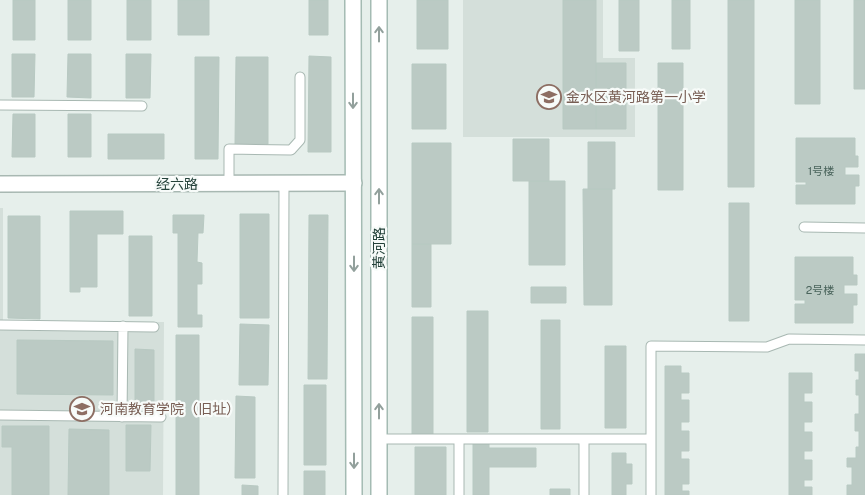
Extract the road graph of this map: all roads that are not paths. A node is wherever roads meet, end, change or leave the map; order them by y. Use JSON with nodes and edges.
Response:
{"nodes":[{"id":1,"x":353,"y":0,"type":"edge"},
{"id":2,"x":379,"y":0,"type":"edge"},
{"id":3,"x":300,"y":78,"type":"dead end"},
{"id":4,"x":0,"y":105,"type":"edge"},
{"id":5,"x":142,"y":106,"type":"dead end"},
{"id":6,"x":0,"y":184,"type":"edge"},
{"id":7,"x":229,"y":184,"type":"junction"},
{"id":8,"x":284,"y":184,"type":"junction"},
{"id":9,"x":354,"y":184,"type":"junction"},
{"id":10,"x":804,"y":228,"type":"dead end"},
{"id":11,"x":865,"y":228,"type":"edge"},
{"id":12,"x":0,"y":325,"type":"edge"},
{"id":13,"x":123,"y":326,"type":"junction"},
{"id":14,"x":154,"y":327,"type":"dead end"},
{"id":15,"x":865,"y":340,"type":"edge"},
{"id":16,"x":0,"y":416,"type":"edge"},
{"id":17,"x":122,"y":417,"type":"junction"},
{"id":18,"x":161,"y":417,"type":"dead end"},
{"id":19,"x":379,"y":439,"type":"junction"},
{"id":20,"x":459,"y":439,"type":"junction"},
{"id":21,"x":584,"y":439,"type":"junction"},
{"id":22,"x":651,"y":439,"type":"junction"},
{"id":23,"x":283,"y":495,"type":"edge"},
{"id":24,"x":354,"y":495,"type":"edge"},
{"id":25,"x":379,"y":495,"type":"edge"},
{"id":26,"x":459,"y":495,"type":"edge"},
{"id":27,"x":584,"y":495,"type":"edge"},
{"id":28,"x":651,"y":495,"type":"edge"}],
"edges":[{"from":1,"to":9,"type":"main road","name":"黄河路","one_way":true},
{"from":19,"to":2,"type":"main road","name":"黄河路","one_way":true},
{"from":3,"to":7,"type":"lane"},
{"from":4,"to":5,"type":"lane"},
{"from":6,"to":7,"type":"main road","name":"经六路"},
{"from":7,"to":8,"type":"main road","name":"经六路"},
{"from":8,"to":9,"type":"main road","name":"经六路"},
{"from":8,"to":23,"type":"lane"},
{"from":9,"to":24,"type":"main road","name":"黄河路","one_way":true},
{"from":10,"to":11,"type":"lane"},
{"from":12,"to":13,"type":"lane"},
{"from":13,"to":14,"type":"lane"},
{"from":13,"to":17,"type":"lane"},
{"from":15,"to":22,"type":"lane"},
{"from":16,"to":17,"type":"lane"},
{"from":17,"to":18,"type":"lane"},
{"from":19,"to":20,"type":"lane"},
{"from":19,"to":25,"type":"main road","name":"黄河路"},
{"from":20,"to":21,"type":"lane"},
{"from":20,"to":26,"type":"lane"},
{"from":21,"to":22,"type":"lane"},
{"from":21,"to":27,"type":"lane"},
{"from":22,"to":28,"type":"lane"}]}
